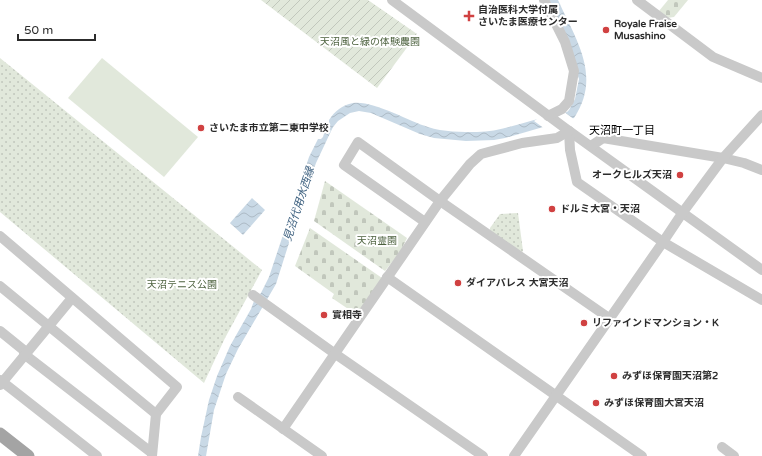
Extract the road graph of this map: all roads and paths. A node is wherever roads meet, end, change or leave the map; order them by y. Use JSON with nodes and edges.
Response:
{"nodes":[{"id":1,"x":392,"y":0,"type":"edge"},
{"id":2,"x":544,"y":0,"type":"edge"},
{"id":3,"x":637,"y":0,"type":"edge"},
{"id":4,"x":762,"y":78,"type":"edge"},
{"id":5,"x":547,"y":115,"type":"junction"},
{"id":6,"x":762,"y":115,"type":"edge"},
{"id":7,"x":567,"y":129,"type":"junction"},
{"id":8,"x":590,"y":146,"type":"junction"},
{"id":9,"x":723,"y":158,"type":"junction"},
{"id":10,"x":762,"y":170,"type":"edge"},
{"id":11,"x":440,"y":201,"type":"junction"},
{"id":12,"x":682,"y":212,"type":"junction"},
{"id":13,"x":425,"y":222,"type":"junction"},
{"id":14,"x":0,"y":236,"type":"edge"},
{"id":15,"x":663,"y":242,"type":"junction"},
{"id":16,"x":762,"y":270,"type":"edge"},
{"id":17,"x":387,"y":277,"type":"junction"},
{"id":18,"x":0,"y":286,"type":"edge"},
{"id":19,"x":253,"y":295,"type":"dead end"},
{"id":20,"x":72,"y":298,"type":"junction"},
{"id":21,"x":762,"y":300,"type":"edge"},
{"id":22,"x":610,"y":318,"type":"junction"},
{"id":23,"x":48,"y":326,"type":"junction"},
{"id":24,"x":0,"y":331,"type":"edge"},
{"id":25,"x":25,"y":353,"type":"junction"},
{"id":26,"x":334,"y":353,"type":"junction"},
{"id":27,"x":1,"y":382,"type":"edge"},
{"id":28,"x":557,"y":395,"type":"junction"},
{"id":29,"x":238,"y":397,"type":"dead end"},
{"id":30,"x":156,"y":414,"type":"junction"},
{"id":31,"x":283,"y":429,"type":"junction"},
{"id":32,"x":0,"y":434,"type":"edge"},
{"id":33,"x":722,"y":447,"type":"dead end"},
{"id":34,"x":152,"y":454,"type":"edge"},
{"id":35,"x":28,"y":456,"type":"edge"},
{"id":36,"x":97,"y":456,"type":"edge"},
{"id":37,"x":322,"y":456,"type":"edge"},
{"id":38,"x":483,"y":456,"type":"edge"},
{"id":39,"x":514,"y":456,"type":"edge"},
{"id":40,"x":642,"y":456,"type":"edge"},
{"id":41,"x":734,"y":456,"type":"edge"}],
"edges":[{"from":1,"to":5,"type":"street"},
{"from":2,"to":5,"type":"street"},
{"from":3,"to":4,"type":"street"},
{"from":5,"to":7,"type":"street"},
{"from":6,"to":9,"type":"street"},
{"from":7,"to":8,"type":"street"},
{"from":7,"to":11,"type":"street"},
{"from":7,"to":15,"type":"street"},
{"from":8,"to":9,"type":"street"},
{"from":8,"to":12,"type":"street"},
{"from":9,"to":10,"type":"street"},
{"from":9,"to":12,"type":"street"},
{"from":11,"to":13,"type":"street"},
{"from":11,"to":13,"type":"street"},
{"from":11,"to":22,"type":"street"},
{"from":12,"to":15,"type":"street"},
{"from":12,"to":16,"type":"street"},
{"from":13,"to":17,"type":"street"},
{"from":14,"to":20,"type":"street"},
{"from":15,"to":21,"type":"street"},
{"from":15,"to":22,"type":"street"},
{"from":17,"to":26,"type":"street"},
{"from":17,"to":28,"type":"street"},
{"from":18,"to":23,"type":"street"},
{"from":19,"to":26,"type":"street"},
{"from":20,"to":23,"type":"street"},
{"from":20,"to":30,"type":"street"},
{"from":22,"to":28,"type":"street"},
{"from":23,"to":25,"type":"street"},
{"from":23,"to":30,"type":"street"},
{"from":24,"to":25,"type":"street"},
{"from":25,"to":27,"type":"street"},
{"from":25,"to":34,"type":"street"},
{"from":26,"to":31,"type":"street"},
{"from":26,"to":38,"type":"street"},
{"from":27,"to":36,"type":"street"},
{"from":28,"to":39,"type":"street"},
{"from":28,"to":40,"type":"street"},
{"from":29,"to":31,"type":"street"},
{"from":30,"to":34,"type":"street"},
{"from":31,"to":37,"type":"street"},
{"from":32,"to":35,"type":"main road"},
{"from":33,"to":41,"type":"street"}]}
